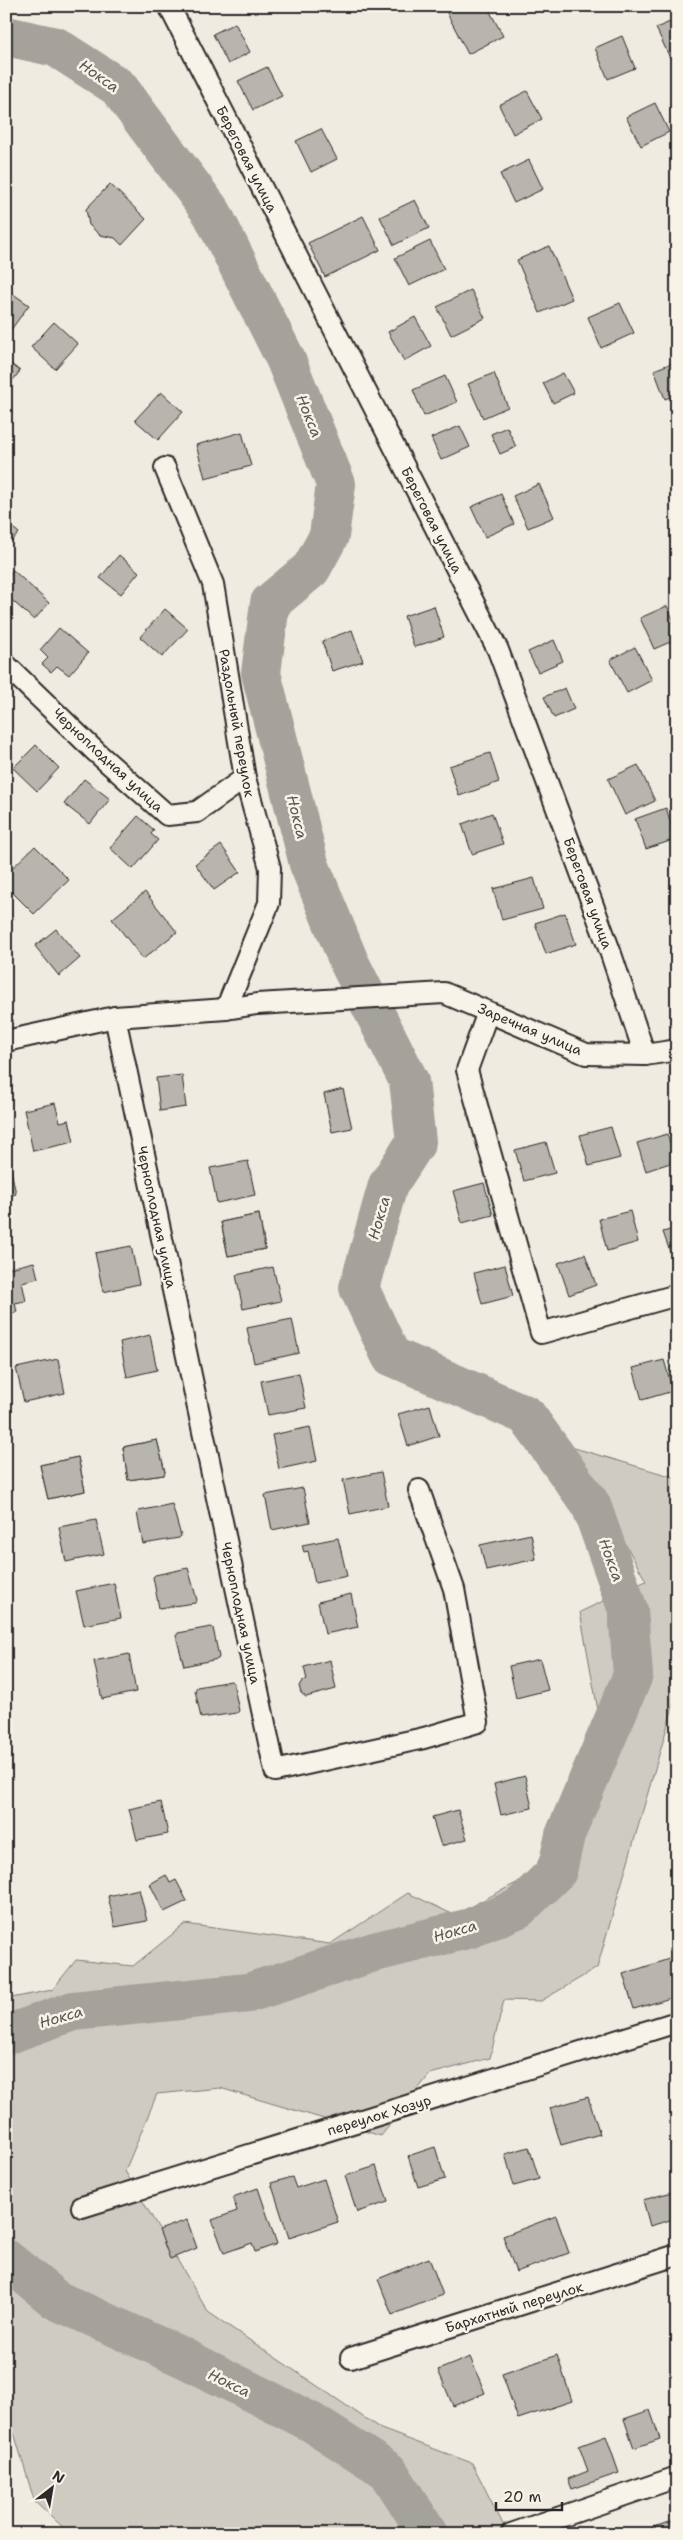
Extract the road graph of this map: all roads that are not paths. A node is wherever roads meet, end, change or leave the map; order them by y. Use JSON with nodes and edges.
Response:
{"nodes":[{"id":1,"x":169,"y":6,"type":"edge"},
{"id":2,"x":165,"y":468,"type":"dead end"},
{"id":3,"x":6,"y":665,"type":"edge"},
{"id":4,"x":245,"y":778,"type":"junction"},
{"id":5,"x":226,"y":1009,"type":"junction"},
{"id":6,"x":488,"y":1012,"type":"junction"},
{"id":7,"x":114,"y":1017,"type":"junction"},
{"id":8,"x":6,"y":1041,"type":"edge"},
{"id":9,"x":645,"y":1055,"type":"junction"},
{"id":10,"x":675,"y":1056,"type":"edge"},
{"id":11,"x":677,"y":1295,"type":"edge"},
{"id":12,"x":418,"y":1490,"type":"dead end"},
{"id":13,"x":677,"y":2022,"type":"edge"},
{"id":14,"x":82,"y":2208,"type":"dead end"},
{"id":15,"x":677,"y":2256,"type":"edge"},
{"id":16,"x":351,"y":2358,"type":"dead end"},
{"id":17,"x":677,"y":2477,"type":"edge"},
{"id":18,"x":511,"y":2534,"type":"edge"}],
"edges":[{"from":1,"to":9,"type":"street","name":"Береговая улица"},
{"from":2,"to":4,"type":"street","name":"Раздольный переулок"},
{"from":3,"to":4,"type":"street","name":"Черноплодная улица"},
{"from":4,"to":5,"type":"street","name":"Раздольный переулок"},
{"from":5,"to":6,"type":"street","name":"Заречная улица"},
{"from":5,"to":7,"type":"street"},
{"from":6,"to":9,"type":"street","name":"Заречная улица"},
{"from":6,"to":11,"type":"street"},
{"from":7,"to":8,"type":"street"},
{"from":7,"to":12,"type":"street","name":"Черноплодная улица"},
{"from":9,"to":10,"type":"street","name":"Заречная улица"},
{"from":13,"to":14,"type":"street","name":"переулок Хозур"},
{"from":15,"to":16,"type":"street","name":"Бархатный переулок"},
{"from":17,"to":18,"type":"street"}]}
